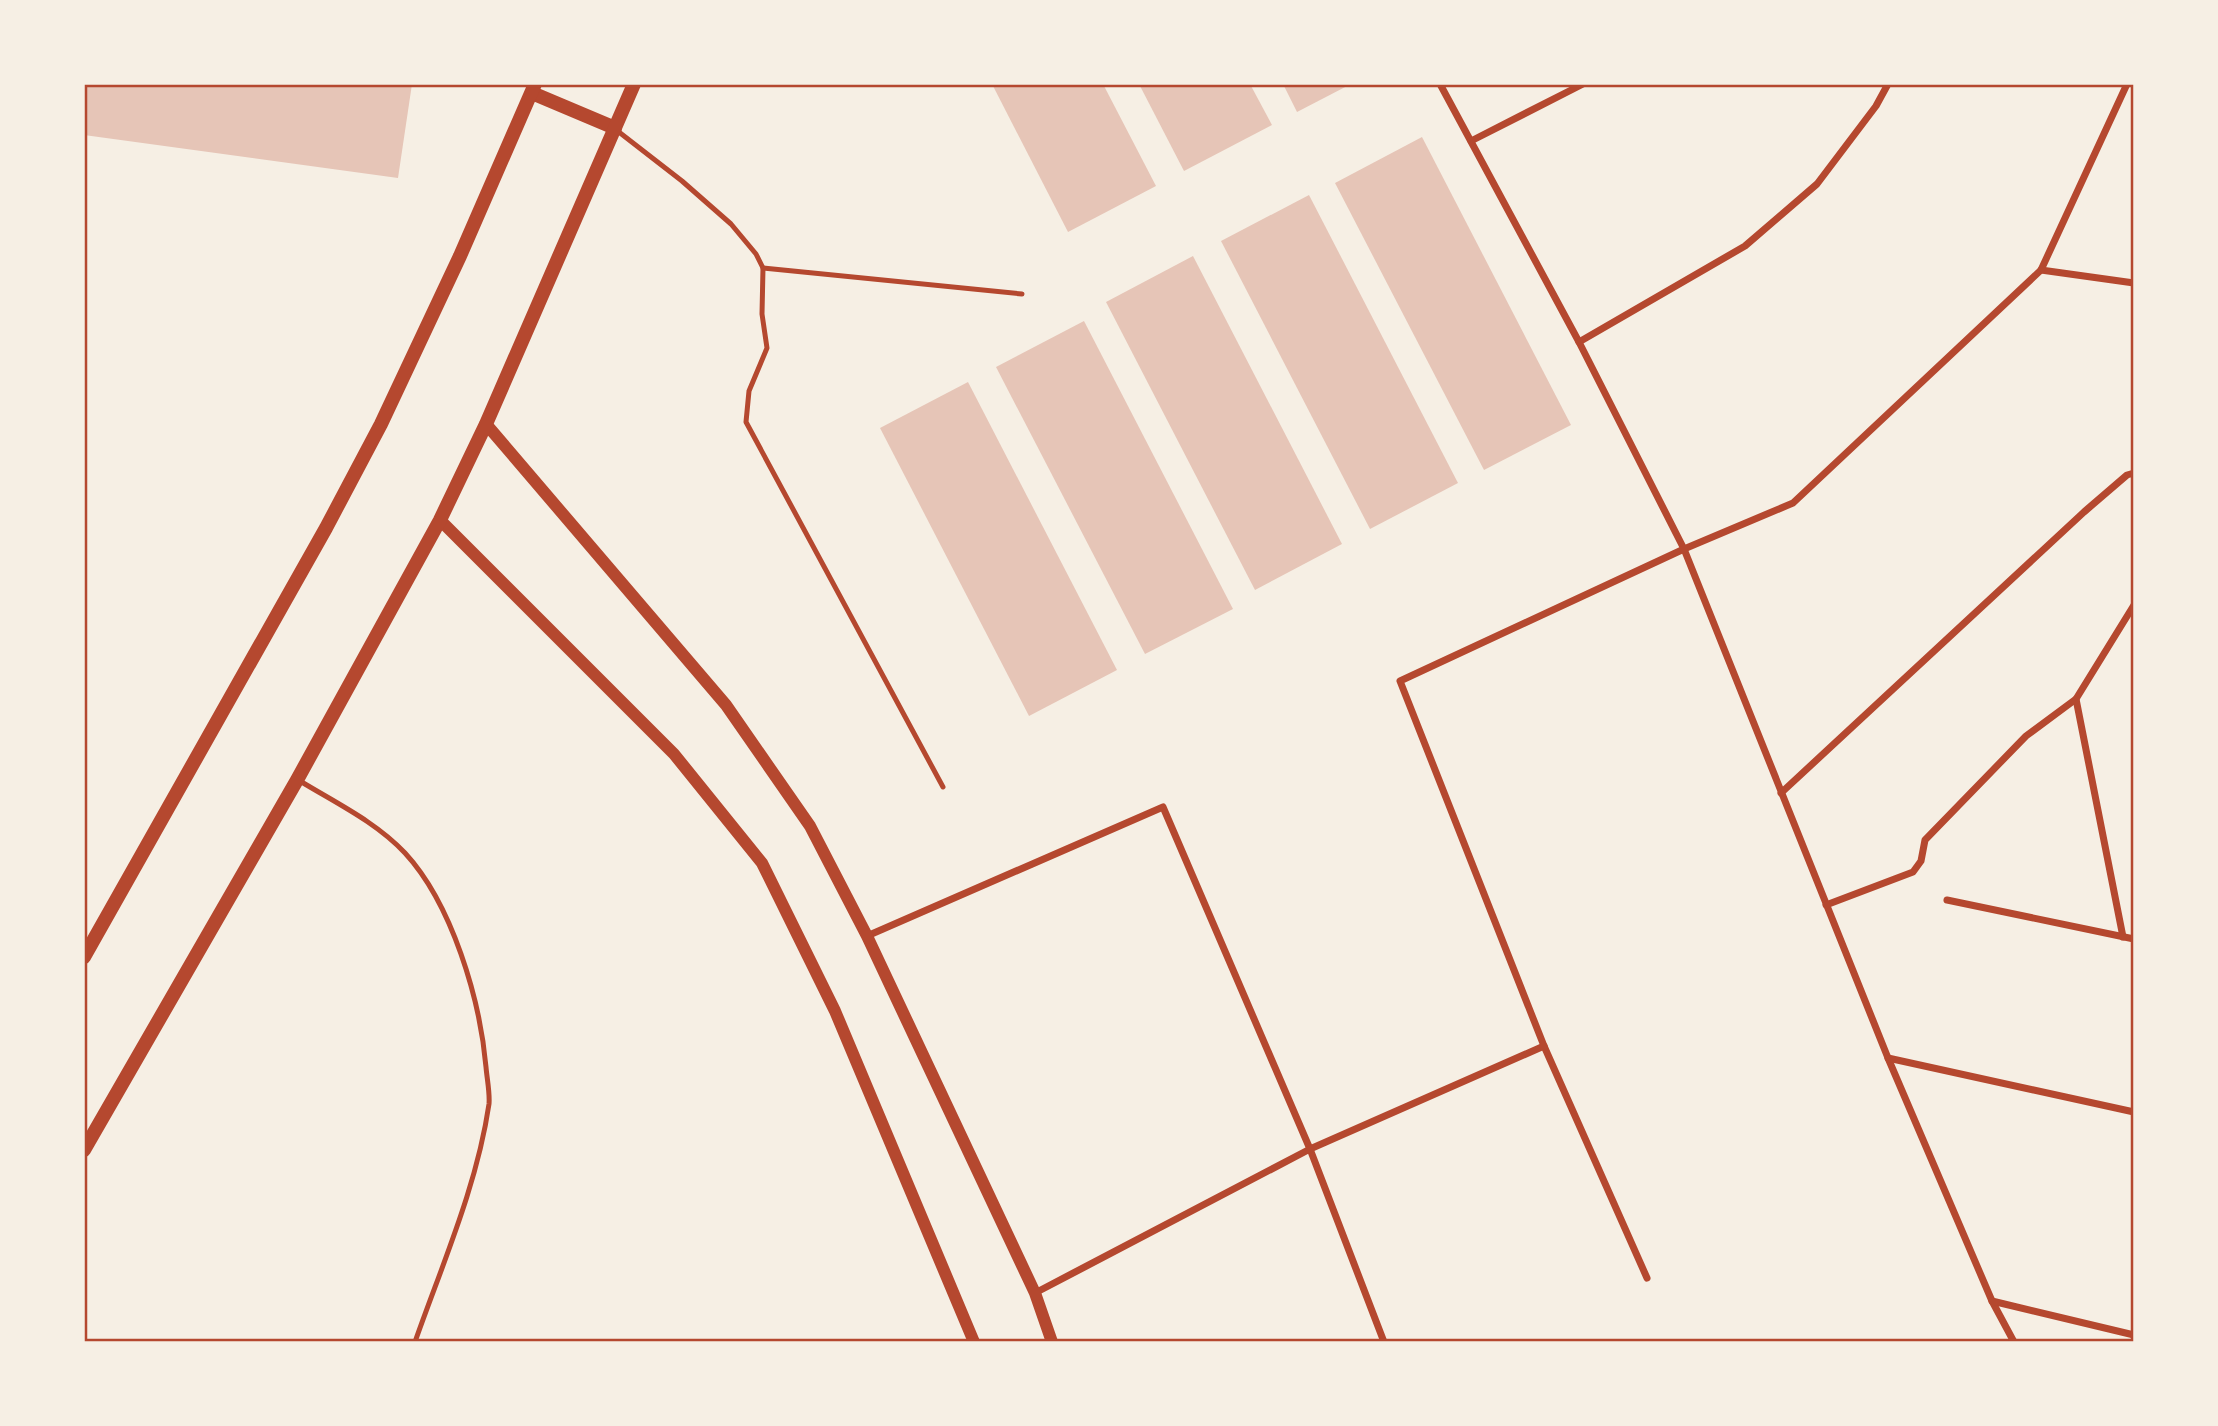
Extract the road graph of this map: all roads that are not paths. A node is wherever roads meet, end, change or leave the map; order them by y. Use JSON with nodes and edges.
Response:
{"nodes":[{"id":1,"x":634,"y":84,"type":"edge"},
{"id":2,"x":1440,"y":84,"type":"edge"},
{"id":3,"x":1583,"y":84,"type":"edge"},
{"id":4,"x":1888,"y":84,"type":"edge"},
{"id":5,"x":2127,"y":84,"type":"edge"},
{"id":6,"x":533,"y":88,"type":"edge"},
{"id":7,"x":615,"y":128,"type":"junction"},
{"id":8,"x":1471,"y":141,"type":"junction"},
{"id":9,"x":763,"y":268,"type":"junction"},
{"id":10,"x":2041,"y":270,"type":"junction"},
{"id":11,"x":2134,"y":283,"type":"edge"},
{"id":12,"x":1022,"y":294,"type":"dead end"},
{"id":13,"x":1579,"y":342,"type":"junction"},
{"id":14,"x":486,"y":424,"type":"junction"},
{"id":15,"x":2134,"y":473,"type":"edge"},
{"id":16,"x":440,"y":520,"type":"junction"},
{"id":17,"x":1684,"y":549,"type":"junction"},
{"id":18,"x":2134,"y":604,"type":"edge"},
{"id":19,"x":2076,"y":699,"type":"junction"},
{"id":20,"x":297,"y":780,"type":"junction"},
{"id":21,"x":943,"y":787,"type":"dead end"},
{"id":22,"x":1781,"y":793,"type":"junction"},
{"id":23,"x":1947,"y":900,"type":"dead end"},
{"id":24,"x":1826,"y":905,"type":"junction"},
{"id":25,"x":867,"y":936,"type":"junction"},
{"id":26,"x":2123,"y":937,"type":"junction"},
{"id":27,"x":2134,"y":939,"type":"edge"},
{"id":28,"x":84,"y":957,"type":"edge"},
{"id":29,"x":1544,"y":1046,"type":"junction"},
{"id":30,"x":1888,"y":1058,"type":"junction"},
{"id":31,"x":2134,"y":1112,"type":"edge"},
{"id":32,"x":1310,"y":1149,"type":"junction"},
{"id":33,"x":84,"y":1150,"type":"edge"},
{"id":34,"x":1647,"y":1278,"type":"dead end"},
{"id":35,"x":1035,"y":1293,"type":"junction"},
{"id":36,"x":1992,"y":1301,"type":"junction"},
{"id":37,"x":2134,"y":1335,"type":"edge"},
{"id":38,"x":415,"y":1342,"type":"edge"},
{"id":39,"x":974,"y":1342,"type":"edge"},
{"id":40,"x":1052,"y":1342,"type":"edge"},
{"id":41,"x":1384,"y":1342,"type":"edge"},
{"id":42,"x":2014,"y":1342,"type":"edge"}],
"edges":[{"from":1,"to":7,"type":"main road"},
{"from":2,"to":8,"type":"street"},
{"from":3,"to":8,"type":"street"},
{"from":4,"to":13,"type":"street"},
{"from":5,"to":10,"type":"street"},
{"from":6,"to":7,"type":"main road"},
{"from":6,"to":28,"type":"main road"},
{"from":7,"to":9,"type":"lane"},
{"from":7,"to":14,"type":"main road"},
{"from":8,"to":13,"type":"street"},
{"from":9,"to":12,"type":"lane"},
{"from":9,"to":21,"type":"lane"},
{"from":10,"to":11,"type":"street"},
{"from":10,"to":17,"type":"street"},
{"from":13,"to":17,"type":"street"},
{"from":14,"to":16,"type":"main road"},
{"from":14,"to":25,"type":"street"},
{"from":15,"to":22,"type":"street"},
{"from":16,"to":20,"type":"main road"},
{"from":16,"to":39,"type":"street"},
{"from":17,"to":22,"type":"street"},
{"from":17,"to":29,"type":"street"},
{"from":18,"to":19,"type":"street"},
{"from":19,"to":24,"type":"street"},
{"from":19,"to":26,"type":"street"},
{"from":20,"to":33,"type":"main road"},
{"from":20,"to":38,"type":"lane"},
{"from":22,"to":24,"type":"street"},
{"from":23,"to":26,"type":"street"},
{"from":24,"to":30,"type":"street"},
{"from":25,"to":32,"type":"street"},
{"from":25,"to":35,"type":"street"},
{"from":26,"to":27,"type":"street"},
{"from":29,"to":32,"type":"street"},
{"from":29,"to":34,"type":"street"},
{"from":30,"to":31,"type":"street"},
{"from":30,"to":36,"type":"street"},
{"from":32,"to":35,"type":"street"},
{"from":32,"to":41,"type":"street"},
{"from":35,"to":40,"type":"street"},
{"from":36,"to":37,"type":"street"},
{"from":36,"to":42,"type":"street"}]}
